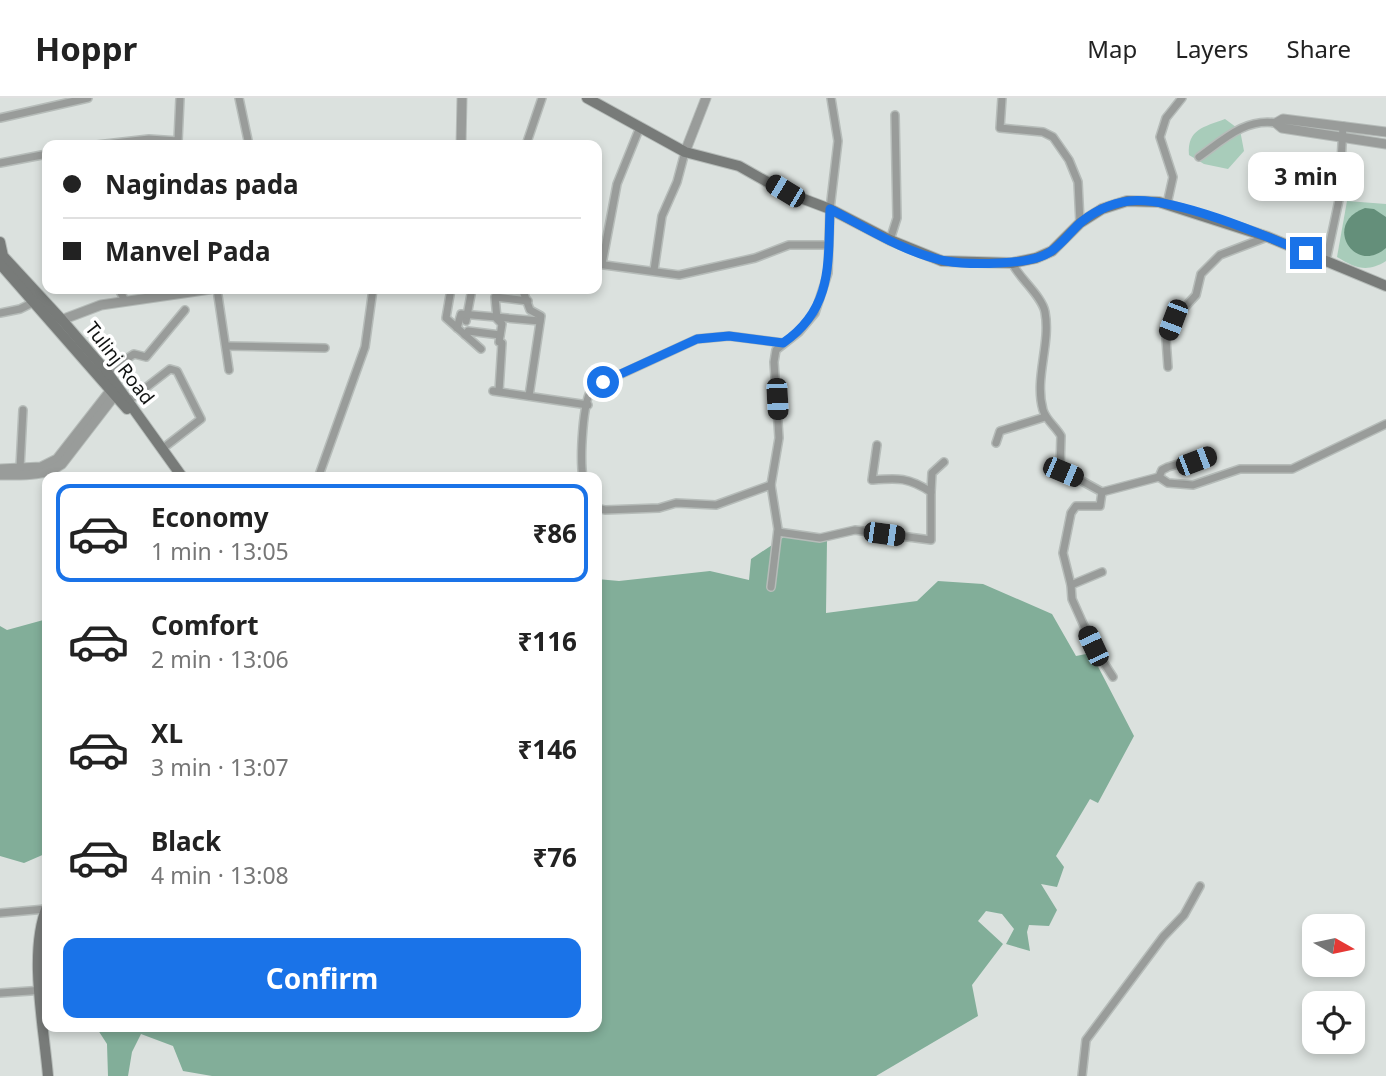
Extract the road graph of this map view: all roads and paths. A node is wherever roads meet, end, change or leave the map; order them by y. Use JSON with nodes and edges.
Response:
{"nodes":[{"id":1,"x":88,"y":98,"type":"edge"},
{"id":2,"x":180,"y":98,"type":"edge"},
{"id":3,"x":239,"y":98,"type":"edge"},
{"id":4,"x":462,"y":98,"type":"edge"},
{"id":5,"x":542,"y":98,"type":"edge"},
{"id":6,"x":706,"y":98,"type":"edge"},
{"id":7,"x":831,"y":98,"type":"edge"},
{"id":8,"x":1002,"y":98,"type":"edge"},
{"id":9,"x":1182,"y":98,"type":"edge"},
{"id":10,"x":590,"y":99,"type":"edge"},
{"id":11,"x":895,"y":115,"type":"dead end"},
{"id":12,"x":0,"y":118,"type":"edge"},
{"id":13,"x":1276,"y":123,"type":"junction"},
{"id":14,"x":1343,"y":126,"type":"junction"},
{"id":15,"x":640,"y":127,"type":"junction"},
{"id":16,"x":1386,"y":132,"type":"edge"},
{"id":17,"x":1343,"y":138,"type":"junction"},
{"id":18,"x":140,"y":140,"type":"edge"},
{"id":19,"x":164,"y":140,"type":"edge"},
{"id":20,"x":178,"y":140,"type":"edge"},
{"id":21,"x":248,"y":140,"type":"edge"},
{"id":22,"x":461,"y":140,"type":"edge"},
{"id":23,"x":528,"y":140,"type":"edge"},
{"id":24,"x":1386,"y":144,"type":"edge"},
{"id":25,"x":685,"y":152,"type":"junction"},
{"id":26,"x":42,"y":155,"type":"edge"},
{"id":27,"x":1199,"y":157,"type":"dead end"},
{"id":28,"x":0,"y":163,"type":"edge"},
{"id":29,"x":1167,"y":204,"type":"junction"},
{"id":30,"x":830,"y":209,"type":"junction"},
{"id":31,"x":1080,"y":223,"type":"junction"},
{"id":32,"x":1268,"y":237,"type":"junction"},
{"id":33,"x":890,"y":240,"type":"junction"},
{"id":34,"x":0,"y":242,"type":"edge"},
{"id":35,"x":829,"y":245,"type":"junction"},
{"id":36,"x":602,"y":251,"type":"edge"},
{"id":37,"x":1326,"y":261,"type":"junction"},
{"id":38,"x":1012,"y":262,"type":"junction"},
{"id":39,"x":0,"y":264,"type":"edge"},
{"id":40,"x":602,"y":264,"type":"edge"},
{"id":41,"x":654,"y":270,"type":"junction"},
{"id":42,"x":1386,"y":286,"type":"edge"},
{"id":43,"x":122,"y":294,"type":"edge"},
{"id":44,"x":175,"y":294,"type":"edge"},
{"id":45,"x":219,"y":294,"type":"edge"},
{"id":46,"x":372,"y":294,"type":"edge"},
{"id":47,"x":450,"y":294,"type":"edge"},
{"id":48,"x":471,"y":294,"type":"edge"},
{"id":49,"x":524,"y":294,"type":"edge"},
{"id":50,"x":38,"y":301,"type":"junction"},
{"id":51,"x":125,"y":301,"type":"junction"},
{"id":52,"x":528,"y":301,"type":"junction"},
{"id":53,"x":185,"y":310,"type":"dead end"},
{"id":54,"x":0,"y":313,"type":"edge"},
{"id":55,"x":467,"y":318,"type":"junction"},
{"id":56,"x":497,"y":319,"type":"junction"},
{"id":57,"x":58,"y":321,"type":"junction"},
{"id":58,"x":540,"y":321,"type":"junction"},
{"id":59,"x":457,"y":328,"type":"junction"},
{"id":60,"x":465,"y":335,"type":"junction"},
{"id":61,"x":500,"y":335,"type":"junction"},
{"id":62,"x":783,"y":343,"type":"junction"},
{"id":63,"x":226,"y":346,"type":"junction"},
{"id":64,"x":325,"y":348,"type":"dead end"},
{"id":65,"x":481,"y":349,"type":"dead end"},
{"id":66,"x":1168,"y":367,"type":"dead end"},
{"id":67,"x":229,"y":370,"type":"dead end"},
{"id":68,"x":104,"y":374,"type":"junction"},
{"id":69,"x":115,"y":389,"type":"junction"},
{"id":70,"x":529,"y":396,"type":"junction"},
{"id":71,"x":127,"y":403,"type":"junction"},
{"id":72,"x":588,"y":405,"type":"junction"},
{"id":73,"x":23,"y":410,"type":"dead end"},
{"id":74,"x":1045,"y":417,"type":"junction"},
{"id":75,"x":1386,"y":424,"type":"edge"},
{"id":76,"x":996,"y":443,"type":"dead end"},
{"id":77,"x":877,"y":445,"type":"dead end"},
{"id":78,"x":162,"y":449,"type":"junction"},
{"id":79,"x":1212,"y":454,"type":"dead end"},
{"id":80,"x":944,"y":462,"type":"dead end"},
{"id":81,"x":20,"y":468,"type":"junction"},
{"id":82,"x":0,"y":469,"type":"edge"},
{"id":83,"x":44,"y":472,"type":"edge"},
{"id":84,"x":173,"y":472,"type":"edge"},
{"id":85,"x":179,"y":472,"type":"edge"},
{"id":86,"x":320,"y":472,"type":"edge"},
{"id":87,"x":583,"y":472,"type":"edge"},
{"id":88,"x":42,"y":473,"type":"edge"},
{"id":89,"x":0,"y":475,"type":"edge"},
{"id":90,"x":1159,"y":477,"type":"junction"},
{"id":91,"x":771,"y":485,"type":"junction"},
{"id":92,"x":931,"y":492,"type":"junction"},
{"id":93,"x":1102,"y":492,"type":"junction"},
{"id":94,"x":602,"y":509,"type":"edge"},
{"id":95,"x":778,"y":532,"type":"junction"},
{"id":96,"x":1102,"y":572,"type":"dead end"},
{"id":97,"x":1071,"y":585,"type":"junction"},
{"id":98,"x":771,"y":586,"type":"dead end"},
{"id":99,"x":1113,"y":677,"type":"dead end"},
{"id":100,"x":1200,"y":886,"type":"dead end"},
{"id":101,"x":42,"y":908,"type":"edge"},
{"id":102,"x":0,"y":913,"type":"edge"},
{"id":103,"x":42,"y":924,"type":"edge"},
{"id":104,"x":42,"y":980,"type":"edge"},
{"id":105,"x":42,"y":990,"type":"edge"},
{"id":106,"x":0,"y":993,"type":"edge"},
{"id":107,"x":45,"y":1032,"type":"edge"},
{"id":108,"x":49,"y":1032,"type":"edge"},
{"id":109,"x":48,"y":1076,"type":"edge"},
{"id":110,"x":54,"y":1076,"type":"edge"},
{"id":111,"x":1082,"y":1076,"type":"edge"}],
"edges":[{"from":1,"to":12,"type":"street"},
{"from":2,"to":20,"type":"street"},
{"from":3,"to":21,"type":"street"},
{"from":4,"to":22,"type":"street"},
{"from":5,"to":23,"type":"street"},
{"from":6,"to":25,"type":"street"},
{"from":7,"to":30,"type":"street"},
{"from":8,"to":31,"type":"street"},
{"from":9,"to":29,"type":"street"},
{"from":10,"to":15,"type":"main road"},
{"from":11,"to":33,"type":"street"},
{"from":13,"to":14,"type":"street"},
{"from":13,"to":17,"type":"street"},
{"from":13,"to":27,"type":"street"},
{"from":14,"to":16,"type":"street"},
{"from":14,"to":17,"type":"street"},
{"from":15,"to":25,"type":"main road"},
{"from":15,"to":36,"type":"street"},
{"from":17,"to":24,"type":"street"},
{"from":17,"to":37,"type":"street"},
{"from":18,"to":19,"type":"street"},
{"from":25,"to":30,"type":"main road"},
{"from":25,"to":41,"type":"street"},
{"from":26,"to":28,"type":"street"},
{"from":29,"to":31,"type":"main road"},
{"from":29,"to":32,"type":"main road"},
{"from":30,"to":33,"type":"main road"},
{"from":30,"to":35,"type":"street"},
{"from":31,"to":38,"type":"main road"},
{"from":32,"to":37,"type":"main road"},
{"from":32,"to":66,"type":"street"},
{"from":33,"to":38,"type":"main road"},
{"from":34,"to":50,"type":"main road","name":"Tulinj Road"},
{"from":35,"to":41,"type":"street"},
{"from":35,"to":62,"type":"street"},
{"from":37,"to":42,"type":"main road"},
{"from":38,"to":74,"type":"street"},
{"from":39,"to":50,"type":"main road","name":"Tulinj Road"},
{"from":40,"to":41,"type":"street"},
{"from":43,"to":51,"type":"street"},
{"from":44,"to":51,"type":"street"},
{"from":45,"to":63,"type":"street"},
{"from":46,"to":86,"type":"street"},
{"from":47,"to":59,"type":"street"},
{"from":48,"to":55,"type":"street"},
{"from":49,"to":52,"type":"street"},
{"from":50,"to":54,"type":"street"},
{"from":50,"to":57,"type":"main road","name":"Tulinj Road"},
{"from":51,"to":57,"type":"street"},
{"from":52,"to":56,"type":"street"},
{"from":52,"to":58,"type":"street"},
{"from":53,"to":68,"type":"street"},
{"from":55,"to":56,"type":"street"},
{"from":55,"to":59,"type":"street"},
{"from":56,"to":58,"type":"street"},
{"from":56,"to":61,"type":"street"},
{"from":57,"to":68,"type":"main road","name":"Tulinj Road"},
{"from":58,"to":70,"type":"street"},
{"from":59,"to":60,"type":"street"},
{"from":60,"to":61,"type":"street"},
{"from":60,"to":65,"type":"street"},
{"from":61,"to":70,"type":"street"},
{"from":62,"to":72,"type":"street"},
{"from":62,"to":91,"type":"street"},
{"from":63,"to":64,"type":"street"},
{"from":63,"to":67,"type":"street"},
{"from":68,"to":69,"type":"main road","name":"Tulinj Road"},
{"from":69,"to":71,"type":"main road","name":"Tulinj Road"},
{"from":69,"to":81,"type":"street"},
{"from":69,"to":83,"type":"street"},
{"from":70,"to":72,"type":"street"},
{"from":71,"to":78,"type":"main road","name":"Tulinj Road"},
{"from":71,"to":78,"type":"street"},
{"from":71,"to":84,"type":"main road","name":"Tulinj Road"},
{"from":72,"to":87,"type":"street"},
{"from":73,"to":81,"type":"street"},
{"from":74,"to":76,"type":"street"},
{"from":74,"to":93,"type":"street"},
{"from":75,"to":90,"type":"street"},
{"from":77,"to":92,"type":"street"},
{"from":78,"to":85,"type":"main road","name":"Tulinj Road"},
{"from":79,"to":90,"type":"street"},
{"from":80,"to":92,"type":"street"},
{"from":81,"to":82,"type":"street"},
{"from":88,"to":89,"type":"street"},
{"from":90,"to":93,"type":"street"},
{"from":91,"to":94,"type":"street"},
{"from":91,"to":95,"type":"street"},
{"from":92,"to":95,"type":"street"},
{"from":93,"to":97,"type":"street"},
{"from":95,"to":98,"type":"street"},
{"from":96,"to":97,"type":"street"},
{"from":97,"to":99,"type":"street"},
{"from":100,"to":111,"type":"street"},
{"from":101,"to":102,"type":"street"},
{"from":103,"to":104,"type":"main road"},
{"from":105,"to":106,"type":"street"},
{"from":107,"to":109,"type":"main road"},
{"from":108,"to":110,"type":"main road"}]}
